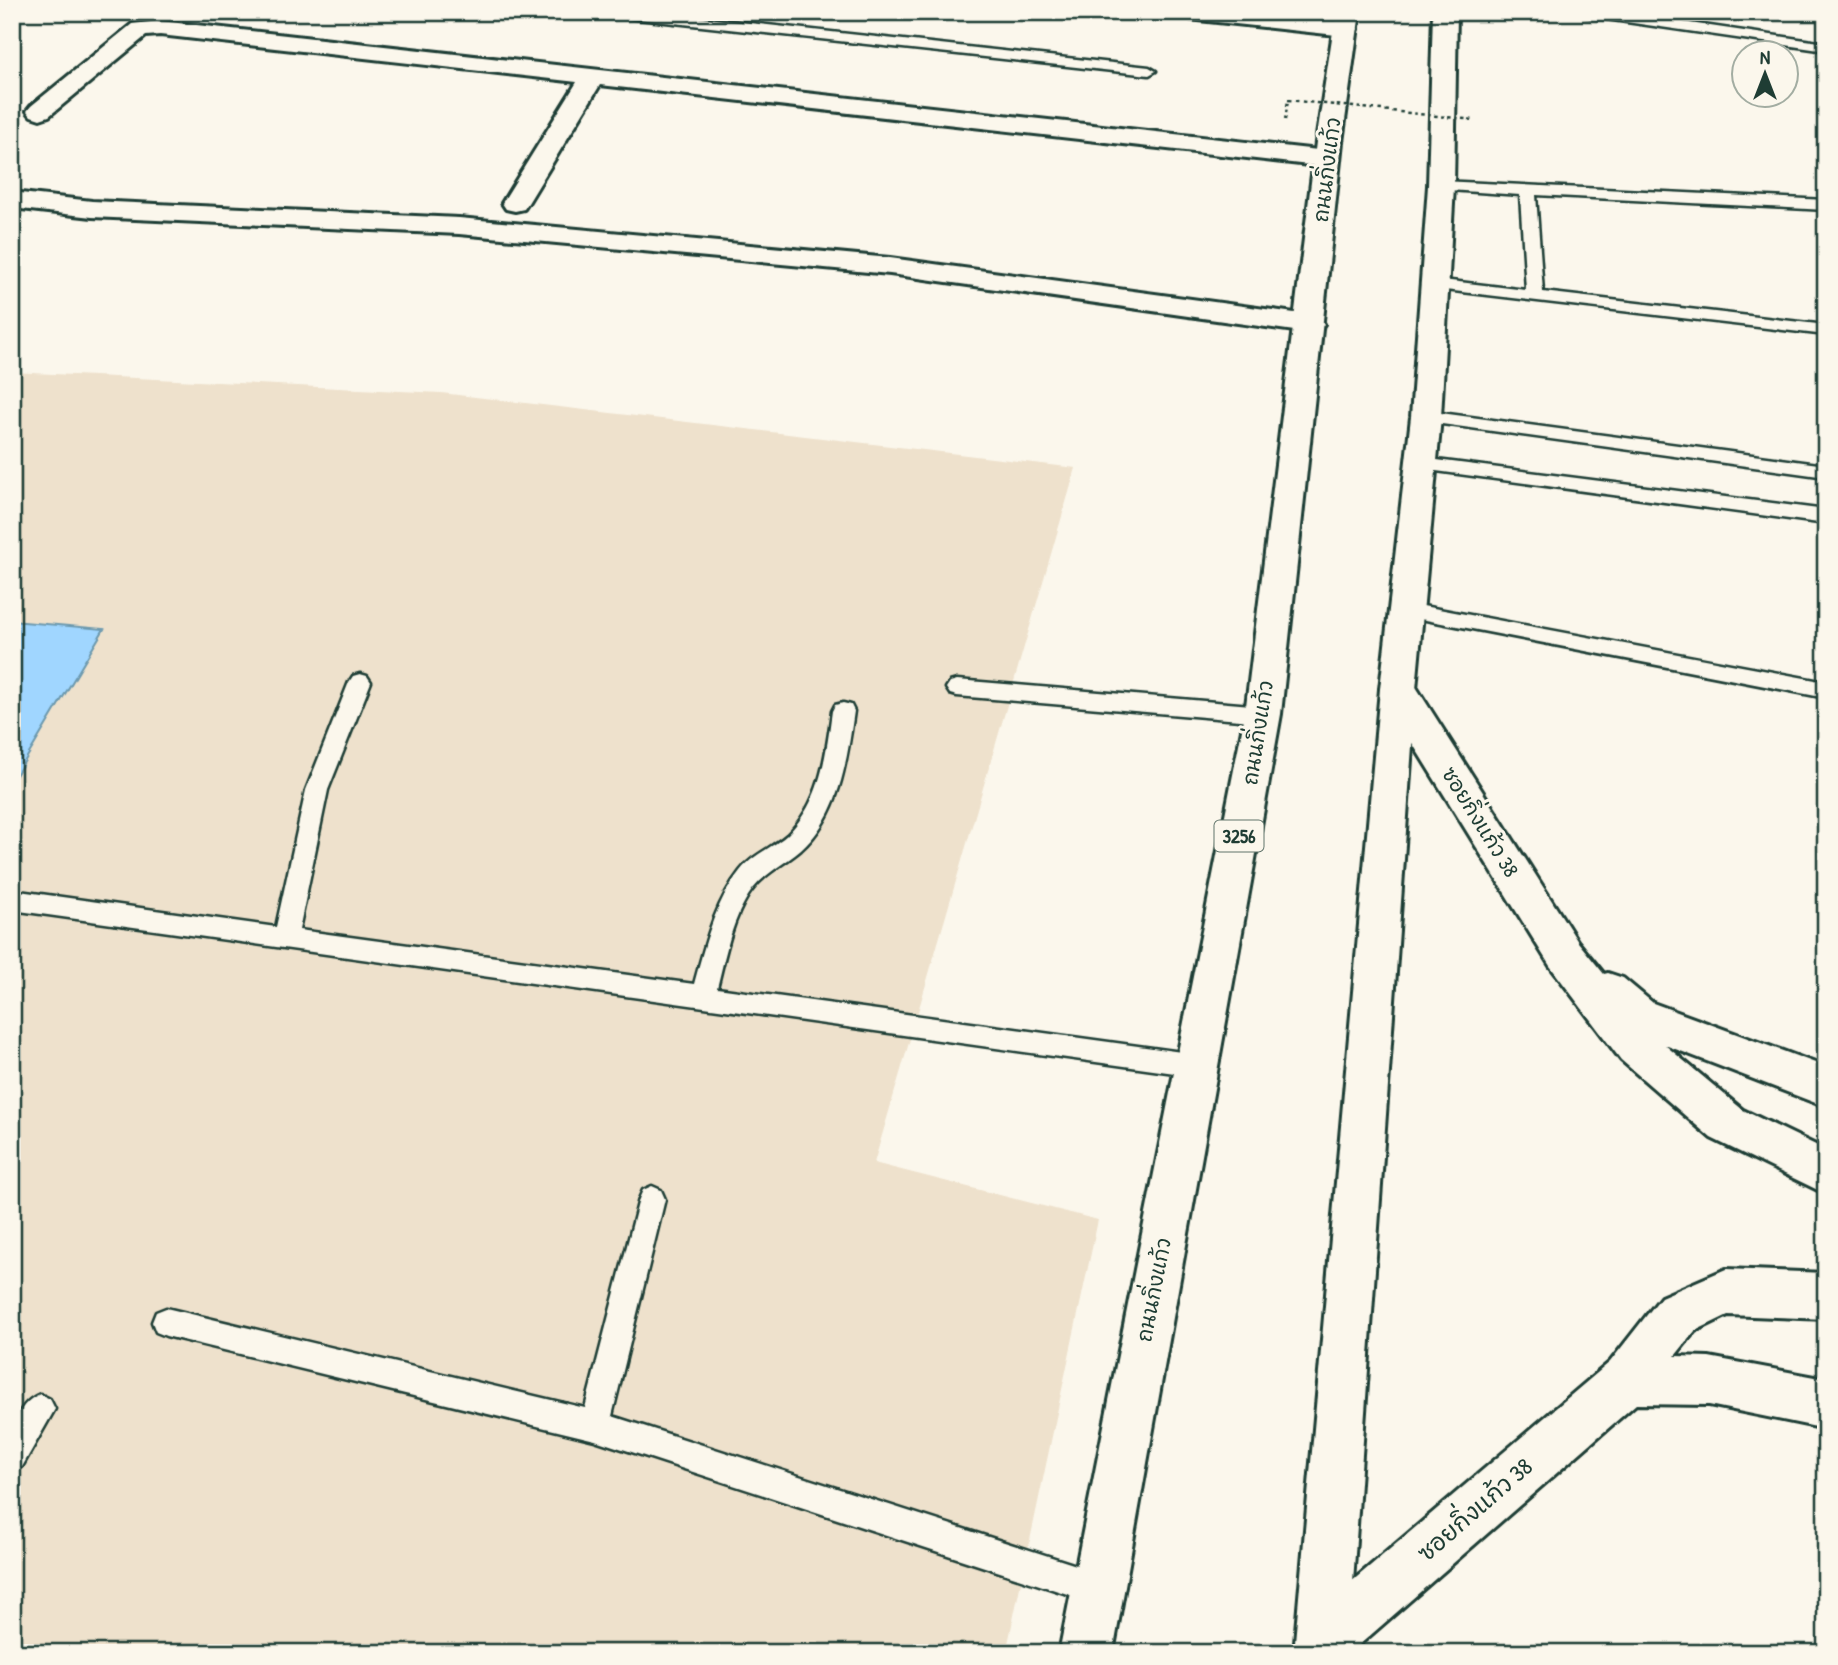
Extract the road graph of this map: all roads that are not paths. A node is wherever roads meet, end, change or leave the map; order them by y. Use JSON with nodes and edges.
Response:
{"nodes":[{"id":1,"x":610,"y":12,"type":"edge"},
{"id":2,"x":788,"y":12,"type":"edge"},
{"id":3,"x":1189,"y":12,"type":"edge"},
{"id":4,"x":1445,"y":12,"type":"edge"},
{"id":5,"x":1584,"y":12,"type":"edge"},
{"id":6,"x":1347,"y":21,"type":"edge"},
{"id":7,"x":779,"y":29,"type":"junction"},
{"id":8,"x":1826,"y":47,"type":"edge"},
{"id":9,"x":1149,"y":71,"type":"dead end"},
{"id":10,"x":593,"y":77,"type":"junction"},
{"id":11,"x":40,"y":111,"type":"dead end"},
{"id":12,"x":1328,"y":159,"type":"junction"},
{"id":13,"x":1441,"y":186,"type":"junction"},
{"id":14,"x":1528,"y":190,"type":"junction"},
{"id":15,"x":12,"y":200,"type":"edge"},
{"id":16,"x":515,"y":204,"type":"dead end"},
{"id":17,"x":1826,"y":205,"type":"edge"},
{"id":18,"x":1434,"y":284,"type":"junction"},
{"id":19,"x":1535,"y":296,"type":"junction"},
{"id":20,"x":1309,"y":324,"type":"junction"},
{"id":21,"x":1826,"y":330,"type":"edge"},
{"id":22,"x":1426,"y":417,"type":"junction"},
{"id":23,"x":1421,"y":464,"type":"junction"},
{"id":24,"x":1826,"y":471,"type":"edge"},
{"id":25,"x":1826,"y":517,"type":"edge"},
{"id":26,"x":1407,"y":610,"type":"junction"},
{"id":27,"x":360,"y":682,"type":"dead end"},
{"id":28,"x":957,"y":688,"type":"dead end"},
{"id":29,"x":1398,"y":689,"type":"junction"},
{"id":30,"x":1826,"y":690,"type":"edge"},
{"id":31,"x":843,"y":710,"type":"dead end"},
{"id":32,"x":1263,"y":714,"type":"junction"},
{"id":33,"x":12,"y":900,"type":"edge"},
{"id":34,"x":286,"y":937,"type":"junction"},
{"id":35,"x":1564,"y":954,"type":"junction"},
{"id":36,"x":703,"y":994,"type":"junction"},
{"id":37,"x":1196,"y":1065,"type":"junction"},
{"id":38,"x":1826,"y":1087,"type":"edge"},
{"id":39,"x":1826,"y":1173,"type":"edge"},
{"id":40,"x":652,"y":1199,"type":"dead end"},
{"id":41,"x":1826,"y":1296,"type":"edge"},
{"id":42,"x":166,"y":1322,"type":"dead end"},
{"id":43,"x":1627,"y":1380,"type":"junction"},
{"id":44,"x":1826,"y":1404,"type":"edge"},
{"id":45,"x":40,"y":1409,"type":"dead end"},
{"id":46,"x":595,"y":1425,"type":"junction"},
{"id":47,"x":12,"y":1457,"type":"edge"},
{"id":48,"x":1098,"y":1588,"type":"junction"},
{"id":49,"x":1322,"y":1647,"type":"edge"},
{"id":50,"x":1086,"y":1653,"type":"edge"}],
"edges":[{"from":1,"to":7,"type":"lane"},
{"from":2,"to":7,"type":"lane"},
{"from":3,"to":6,"type":"street"},
{"from":4,"to":13,"type":"street"},
{"from":5,"to":8,"type":"lane"},
{"from":6,"to":12,"type":"street","name":"ถนนกิ่งแก้ว","number":"3256"},
{"from":7,"to":9,"type":"lane"},
{"from":10,"to":11,"type":"street"},
{"from":10,"to":12,"type":"street"},
{"from":10,"to":16,"type":"street"},
{"from":12,"to":20,"type":"street","name":"ถนนกิ่งแก้ว","number":"3256"},
{"from":13,"to":14,"type":"lane"},
{"from":13,"to":18,"type":"street"},
{"from":14,"to":17,"type":"lane"},
{"from":14,"to":19,"type":"lane"},
{"from":15,"to":20,"type":"street"},
{"from":18,"to":19,"type":"lane"},
{"from":18,"to":22,"type":"street"},
{"from":19,"to":21,"type":"lane"},
{"from":20,"to":32,"type":"street","name":"ถนนกิ่งแก้ว","number":"3256"},
{"from":22,"to":23,"type":"street"},
{"from":22,"to":24,"type":"lane"},
{"from":23,"to":25,"type":"lane"},
{"from":23,"to":26,"type":"street"},
{"from":26,"to":29,"type":"street"},
{"from":26,"to":30,"type":"lane"},
{"from":27,"to":34,"type":"lane"},
{"from":28,"to":32,"type":"lane"},
{"from":29,"to":35,"type":"street","name":"ซอยกิ่งแก้ว 38"},
{"from":29,"to":49,"type":"street"},
{"from":31,"to":36,"type":"lane"},
{"from":32,"to":37,"type":"street","name":"ถนนกิ่งแก้ว","number":"3256"},
{"from":33,"to":34,"type":"lane"},
{"from":34,"to":36,"type":"lane"},
{"from":35,"to":38,"type":"street","name":"ซอยกิ่งแก้ว 38"},
{"from":35,"to":39,"type":"street","name":"ซอยกิ่งแก้ว 38"},
{"from":36,"to":37,"type":"lane"},
{"from":37,"to":48,"type":"street","name":"ถนนกิ่งแก้ว","number":"3256"},
{"from":40,"to":46,"type":"lane"},
{"from":41,"to":43,"type":"street","name":"ซอยกิ่งแก้ว 38"},
{"from":42,"to":46,"type":"lane"},
{"from":43,"to":44,"type":"street"},
{"from":43,"to":49,"type":"street","name":"ซอยกิ่งแก้ว 38"},
{"from":45,"to":47,"type":"lane"},
{"from":46,"to":48,"type":"lane"},
{"from":48,"to":50,"type":"street","name":"ถนนกิ่งแก้ว","number":"3256"}]}
